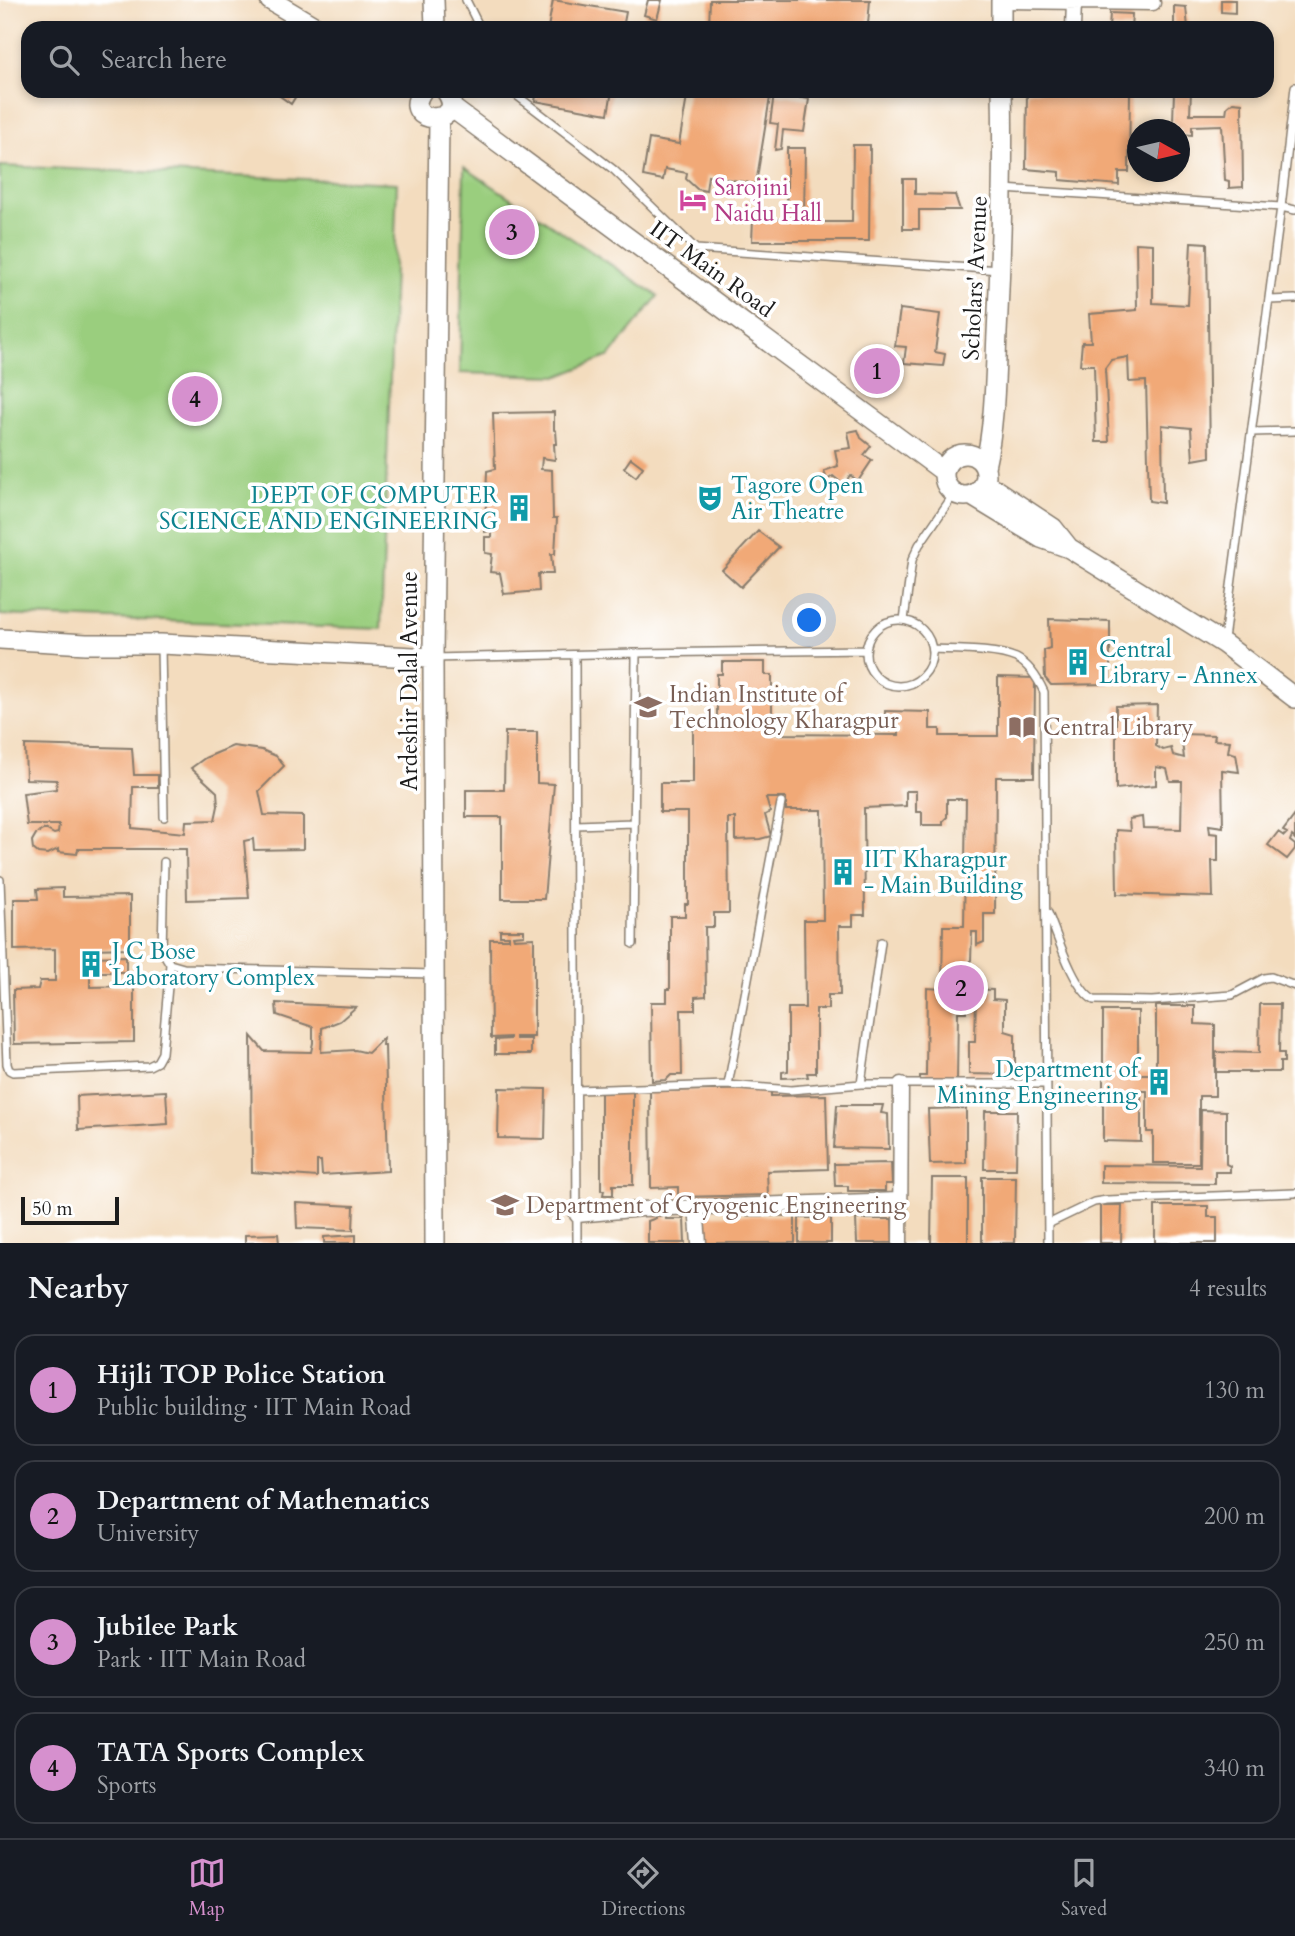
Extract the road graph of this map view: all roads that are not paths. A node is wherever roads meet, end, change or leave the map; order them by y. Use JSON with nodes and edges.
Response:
{"nodes":[{"id":1,"x":270,"y":0,"type":"edge"},
{"id":2,"x":434,"y":0,"type":"edge"},
{"id":3,"x":467,"y":0,"type":"edge"},
{"id":4,"x":1001,"y":1,"type":"edge"},
{"id":5,"x":1074,"y":3,"type":"junction"},
{"id":6,"x":1153,"y":3,"type":"dead end"},
{"id":7,"x":305,"y":21,"type":"edge"},
{"id":8,"x":435,"y":21,"type":"edge"},
{"id":9,"x":477,"y":21,"type":"edge"},
{"id":10,"x":1001,"y":21,"type":"edge"},
{"id":11,"x":1073,"y":21,"type":"edge"},
{"id":12,"x":1295,"y":87,"type":"edge"},
{"id":13,"x":419,"y":98,"type":"edge"},
{"id":14,"x":521,"y":98,"type":"edge"},
{"id":15,"x":1002,"y":98,"type":"edge"},
{"id":16,"x":445,"y":105,"type":"edge"},
{"id":17,"x":1004,"y":189,"type":"junction"},
{"id":18,"x":1281,"y":206,"type":"junction"},
{"id":19,"x":1295,"y":210,"type":"edge"},
{"id":20,"x":1000,"y":270,"type":"junction"},
{"id":21,"x":1295,"y":299,"type":"edge"},
{"id":22,"x":1269,"y":300,"type":"junction"},
{"id":23,"x":1295,"y":431,"type":"edge"},
{"id":24,"x":1252,"y":432,"type":"junction"},
{"id":25,"x":943,"y":471,"type":"junction"},
{"id":26,"x":974,"y":485,"type":"junction"},
{"id":27,"x":904,"y":621,"type":"junction"},
{"id":28,"x":0,"y":639,"type":"edge"},
{"id":29,"x":161,"y":644,"type":"junction"},
{"id":30,"x":1223,"y":644,"type":"junction"},
{"id":31,"x":932,"y":649,"type":"junction"},
{"id":32,"x":866,"y":650,"type":"junction"},
{"id":33,"x":636,"y":653,"type":"junction"},
{"id":34,"x":575,"y":655,"type":"junction"},
{"id":35,"x":432,"y":658,"type":"junction"},
{"id":36,"x":1295,"y":698,"type":"edge"},
{"id":37,"x":781,"y":803,"type":"dead end"},
{"id":38,"x":164,"y":817,"type":"dead end"},
{"id":39,"x":633,"y":823,"type":"junction"},
{"id":40,"x":576,"y":825,"type":"junction"},
{"id":41,"x":164,"y":862,"type":"dead end"},
{"id":42,"x":0,"y":880,"type":"edge"},
{"id":43,"x":1045,"y":907,"type":"junction"},
{"id":44,"x":881,"y":942,"type":"dead end"},
{"id":45,"x":633,"y":944,"type":"dead end"},
{"id":46,"x":170,"y":964,"type":"junction"},
{"id":47,"x":433,"y":974,"type":"junction"},
{"id":48,"x":1295,"y":986,"type":"edge"},
{"id":49,"x":861,"y":1084,"type":"junction"},
{"id":50,"x":901,"y":1084,"type":"junction"},
{"id":51,"x":1046,"y":1084,"type":"junction"},
{"id":52,"x":728,"y":1085,"type":"junction"},
{"id":53,"x":577,"y":1090,"type":"junction"},
{"id":54,"x":1295,"y":1193,"type":"edge"},
{"id":55,"x":899,"y":1200,"type":"junction"},
{"id":56,"x":696,"y":1207,"type":"junction"},
{"id":57,"x":577,"y":1215,"type":"junction"},
{"id":58,"x":1048,"y":1224,"type":"junction"},
{"id":59,"x":435,"y":1243,"type":"edge"},
{"id":60,"x":577,"y":1243,"type":"edge"},
{"id":61,"x":699,"y":1243,"type":"edge"},
{"id":62,"x":900,"y":1243,"type":"edge"},
{"id":63,"x":1048,"y":1243,"type":"edge"}],
"edges":[{"from":1,"to":7,"type":"street"},
{"from":2,"to":8,"type":"street"},
{"from":3,"to":9,"type":"lane"},
{"from":4,"to":5,"type":"street"},
{"from":4,"to":10,"type":"street"},
{"from":5,"to":6,"type":"street"},
{"from":5,"to":11,"type":"street"},
{"from":12,"to":18,"type":"lane"},
{"from":13,"to":16,"type":"street","name":"IIT Main Road"},
{"from":14,"to":20,"type":"lane"},
{"from":15,"to":17,"type":"street","name":"Scholars' Avenue"},
{"from":16,"to":25,"type":"street","name":"IIT Main Road"},
{"from":16,"to":35,"type":"street","name":"Ardeshir Dalal Avenue"},
{"from":17,"to":18,"type":"lane"},
{"from":17,"to":20,"type":"street","name":"Scholars' Avenue"},
{"from":18,"to":19,"type":"lane"},
{"from":18,"to":22,"type":"lane"},
{"from":20,"to":26,"type":"street","name":"Scholars' Avenue"},
{"from":21,"to":22,"type":"lane"},
{"from":22,"to":24,"type":"lane"},
{"from":23,"to":24,"type":"lane"},
{"from":24,"to":30,"type":"lane"},
{"from":25,"to":26,"type":"street"},
{"from":25,"to":26,"type":"street"},
{"from":26,"to":27,"type":"lane"},
{"from":26,"to":30,"type":"street"},
{"from":27,"to":31,"type":"lane"},
{"from":27,"to":32,"type":"lane"},
{"from":28,"to":29,"type":"street"},
{"from":29,"to":35,"type":"street"},
{"from":29,"to":38,"type":"lane"},
{"from":30,"to":36,"type":"street"},
{"from":31,"to":32,"type":"lane"},
{"from":31,"to":43,"type":"lane"},
{"from":32,"to":33,"type":"lane"},
{"from":33,"to":34,"type":"lane"},
{"from":33,"to":39,"type":"lane"},
{"from":34,"to":35,"type":"lane"},
{"from":34,"to":40,"type":"lane"},
{"from":35,"to":47,"type":"street","name":"Ardeshir Dalal Avenue"},
{"from":37,"to":52,"type":"lane"},
{"from":39,"to":40,"type":"lane"},
{"from":39,"to":45,"type":"lane"},
{"from":40,"to":53,"type":"lane"},
{"from":41,"to":46,"type":"lane"},
{"from":42,"to":46,"type":"lane"},
{"from":43,"to":48,"type":"lane"},
{"from":43,"to":51,"type":"lane"},
{"from":44,"to":49,"type":"lane"},
{"from":46,"to":47,"type":"lane"},
{"from":47,"to":59,"type":"street","name":"Ardeshir Dalal Avenue"},
{"from":49,"to":50,"type":"lane"},
{"from":49,"to":52,"type":"lane"},
{"from":50,"to":51,"type":"lane"},
{"from":50,"to":55,"type":"street"},
{"from":51,"to":58,"type":"lane"},
{"from":52,"to":53,"type":"lane"},
{"from":53,"to":57,"type":"lane"},
{"from":54,"to":58,"type":"lane"},
{"from":55,"to":56,"type":"street"},
{"from":55,"to":62,"type":"street"},
{"from":56,"to":57,"type":"street"},
{"from":56,"to":61,"type":"street"},
{"from":57,"to":60,"type":"lane"},
{"from":58,"to":63,"type":"lane"}]}
